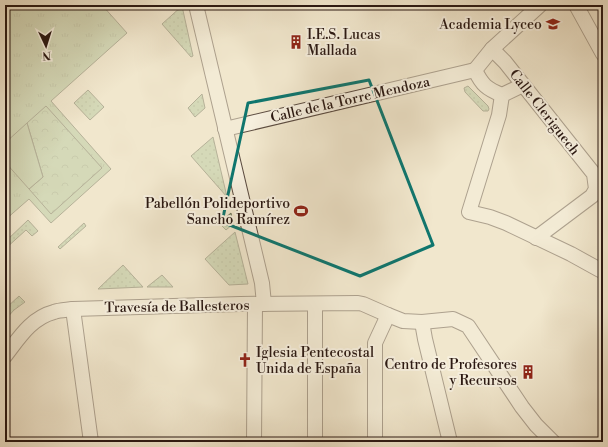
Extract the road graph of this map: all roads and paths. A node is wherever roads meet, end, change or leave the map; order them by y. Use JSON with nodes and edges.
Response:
{"nodes":[{"id":1,"x":196,"y":5,"type":"edge"},
{"id":2,"x":540,"y":5,"type":"edge"},
{"id":3,"x":576,"y":5,"type":"edge"},
{"id":4,"x":492,"y":49,"type":"junction"},
{"id":5,"x":603,"y":54,"type":"edge"},
{"id":6,"x":475,"y":70,"type":"junction"},
{"id":7,"x":523,"y":85,"type":"junction"},
{"id":8,"x":502,"y":95,"type":"junction"},
{"id":9,"x":225,"y":129,"type":"junction"},
{"id":10,"x":536,"y":238,"type":"junction"},
{"id":11,"x":600,"y":270,"type":"dead end"},
{"id":12,"x":259,"y":304,"type":"junction"},
{"id":13,"x":315,"y":304,"type":"junction"},
{"id":14,"x":73,"y":309,"type":"junction"},
{"id":15,"x":388,"y":316,"type":"junction"},
{"id":16,"x":422,"y":322,"type":"junction"},
{"id":17,"x":5,"y":356,"type":"edge"},
{"id":18,"x":91,"y":442,"type":"edge"},
{"id":19,"x":254,"y":442,"type":"edge"},
{"id":20,"x":315,"y":442,"type":"edge"},
{"id":21,"x":375,"y":442,"type":"edge"},
{"id":22,"x":450,"y":442,"type":"edge"},
{"id":23,"x":553,"y":442,"type":"edge"}],
"edges":[{"from":1,"to":9,"type":"street"},
{"from":2,"to":4,"type":"street"},
{"from":3,"to":5,"type":"street"},
{"from":4,"to":6,"type":"street"},
{"from":4,"to":7,"type":"street","name":"Calle Cleriguech"},
{"from":6,"to":8,"type":"street"},
{"from":6,"to":9,"type":"street","name":"Calle de la Torre Mendoza"},
{"from":7,"to":8,"type":"street"},
{"from":7,"to":10,"type":"street","name":"Calle Cleriguech"},
{"from":8,"to":10,"type":"street"},
{"from":9,"to":12,"type":"street"},
{"from":10,"to":11,"type":"street"},
{"from":12,"to":13,"type":"street","name":"Travesía de Ballesteros"},
{"from":12,"to":14,"type":"street","name":"Travesía de Ballesteros"},
{"from":12,"to":19,"type":"street"},
{"from":13,"to":15,"type":"street","name":"Travesía de Ballesteros"},
{"from":13,"to":20,"type":"street"},
{"from":14,"to":17,"type":"street","name":"Travesía de Ballesteros"},
{"from":14,"to":18,"type":"street"},
{"from":15,"to":16,"type":"street","name":"Travesía de Ballesteros"},
{"from":15,"to":21,"type":"street"},
{"from":16,"to":22,"type":"street"},
{"from":16,"to":23,"type":"street","name":"Travesía de Ballesteros"}]}
